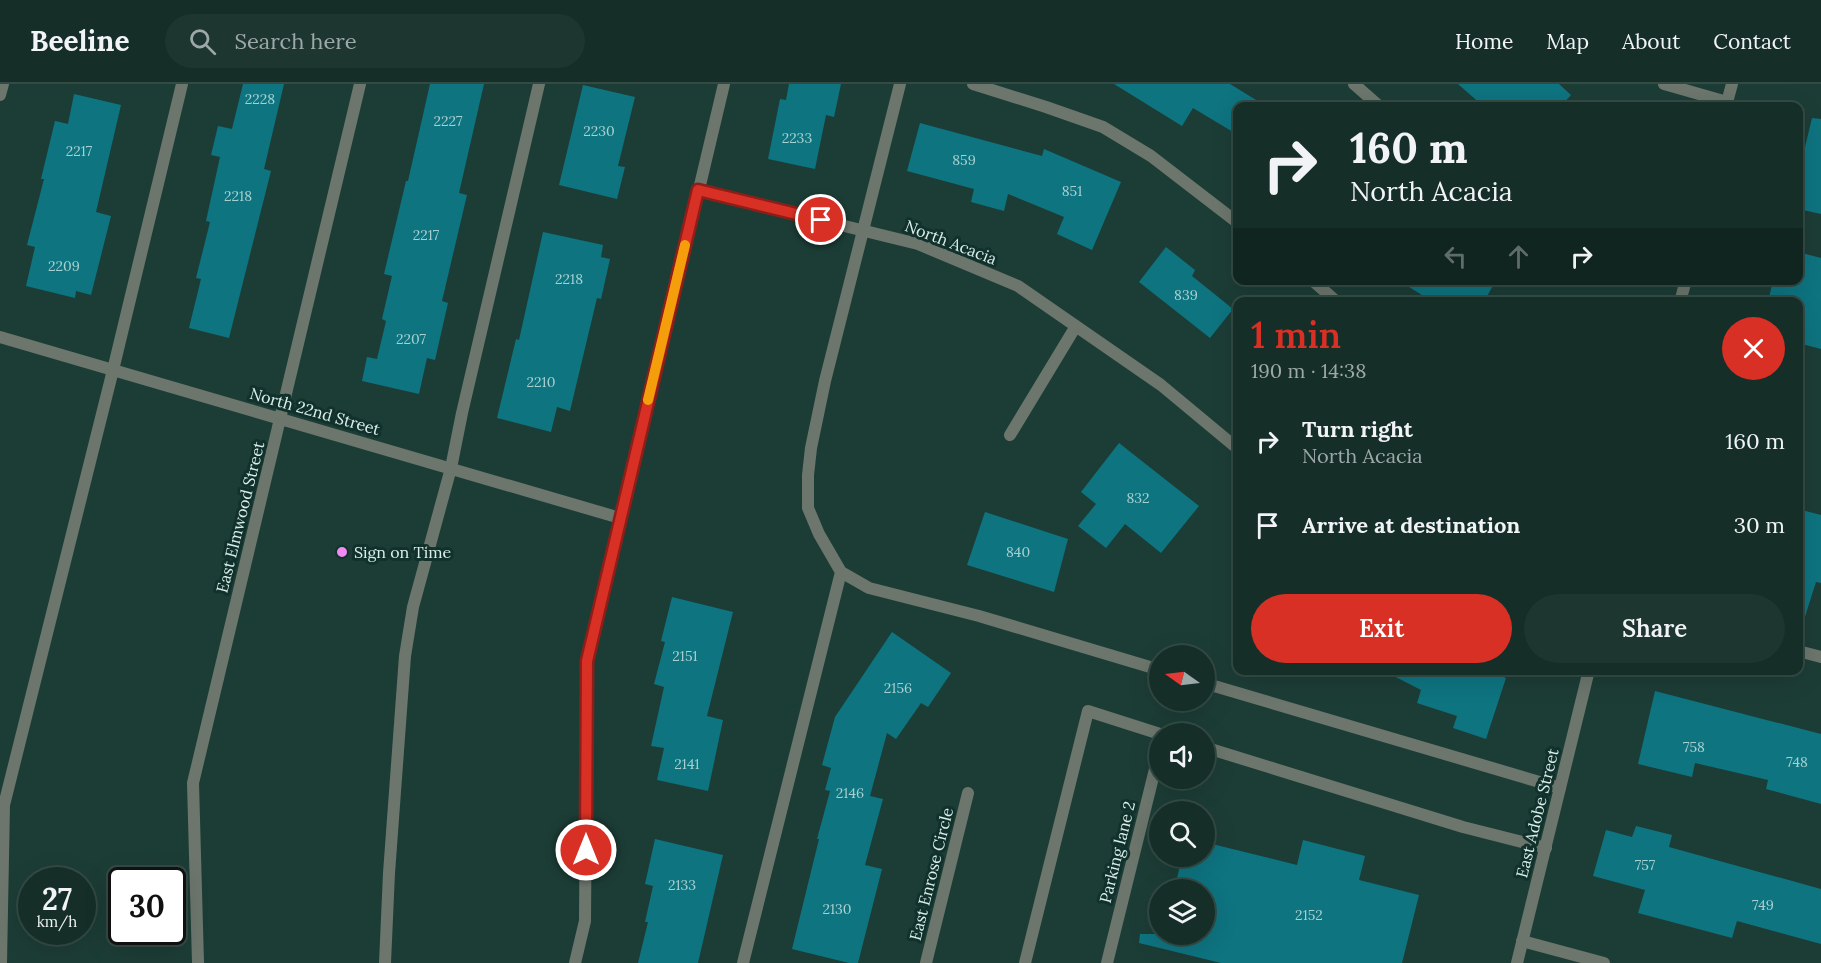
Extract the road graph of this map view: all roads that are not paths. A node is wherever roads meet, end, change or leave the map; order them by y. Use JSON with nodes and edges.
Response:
{"nodes":[{"id":1,"x":3,"y":84,"type":"edge"},
{"id":2,"x":182,"y":84,"type":"edge"},
{"id":3,"x":360,"y":84,"type":"edge"},
{"id":4,"x":539,"y":84,"type":"edge"},
{"id":5,"x":724,"y":84,"type":"edge"},
{"id":6,"x":900,"y":84,"type":"edge"},
{"id":7,"x":973,"y":84,"type":"edge"},
{"id":8,"x":1354,"y":84,"type":"edge"},
{"id":9,"x":1664,"y":84,"type":"edge"},
{"id":10,"x":1732,"y":84,"type":"edge"},
{"id":11,"x":0,"y":95,"type":"edge"},
{"id":12,"x":1374,"y":102,"type":"edge"},
{"id":13,"x":1721,"y":102,"type":"edge"},
{"id":14,"x":1728,"y":102,"type":"edge"},
{"id":15,"x":698,"y":190,"type":"junction"},
{"id":16,"x":1233,"y":219,"type":"edge"},
{"id":17,"x":862,"y":230,"type":"junction"},
{"id":18,"x":1318,"y":285,"type":"edge"},
{"id":19,"x":1331,"y":297,"type":"edge"},
{"id":20,"x":1076,"y":327,"type":"junction"},
{"id":21,"x":0,"y":336,"type":"edge"},
{"id":22,"x":113,"y":369,"type":"junction"},
{"id":23,"x":281,"y":419,"type":"junction"},
{"id":24,"x":1010,"y":435,"type":"dead end"},
{"id":25,"x":1233,"y":444,"type":"edge"},
{"id":26,"x":451,"y":468,"type":"junction"},
{"id":27,"x":620,"y":518,"type":"junction"},
{"id":28,"x":841,"y":572,"type":"junction"},
{"id":29,"x":1803,"y":652,"type":"edge"},
{"id":30,"x":1821,"y":657,"type":"edge"},
{"id":31,"x":1149,"y":667,"type":"edge"},
{"id":32,"x":1588,"y":675,"type":"edge"},
{"id":33,"x":1215,"y":686,"type":"edge"},
{"id":34,"x":1149,"y":730,"type":"edge"},
{"id":35,"x":1215,"y":750,"type":"edge"},
{"id":36,"x":1560,"y":788,"type":"junction"},
{"id":37,"x":1150,"y":789,"type":"edge"},
{"id":38,"x":968,"y":793,"type":"dead end"},
{"id":39,"x":1546,"y":848,"type":"junction"},
{"id":40,"x":1522,"y":941,"type":"junction"},
{"id":41,"x":1,"y":963,"type":"edge"},
{"id":42,"x":198,"y":963,"type":"edge"},
{"id":43,"x":386,"y":963,"type":"edge"},
{"id":44,"x":575,"y":963,"type":"edge"},
{"id":45,"x":743,"y":963,"type":"edge"},
{"id":46,"x":926,"y":963,"type":"edge"},
{"id":47,"x":1025,"y":963,"type":"edge"},
{"id":48,"x":1107,"y":963,"type":"edge"},
{"id":49,"x":1517,"y":963,"type":"edge"},
{"id":50,"x":1604,"y":963,"type":"edge"}],
"edges":[{"from":1,"to":11,"type":"street"},
{"from":2,"to":22,"type":"street"},
{"from":3,"to":23,"type":"street","name":"East Elmwood Street"},
{"from":4,"to":26,"type":"street"},
{"from":5,"to":15,"type":"street"},
{"from":6,"to":17,"type":"street"},
{"from":7,"to":16,"type":"street"},
{"from":8,"to":12,"type":"street"},
{"from":9,"to":13,"type":"street"},
{"from":10,"to":14,"type":"street"},
{"from":15,"to":17,"type":"street","name":"North Acacia"},
{"from":15,"to":27,"type":"street"},
{"from":17,"to":20,"type":"street","name":"North Acacia"},
{"from":17,"to":28,"type":"street"},
{"from":18,"to":19,"type":"street"},
{"from":20,"to":24,"type":"street"},
{"from":20,"to":25,"type":"street","name":"North Acacia"},
{"from":21,"to":22,"type":"street","name":"North 22nd Street"},
{"from":22,"to":23,"type":"street","name":"North 22nd Street"},
{"from":22,"to":41,"type":"street"},
{"from":23,"to":26,"type":"street","name":"North 22nd Street"},
{"from":23,"to":42,"type":"street","name":"East Elmwood Street"},
{"from":26,"to":27,"type":"street","name":"North 22nd Street"},
{"from":26,"to":43,"type":"street"},
{"from":27,"to":44,"type":"street"},
{"from":28,"to":31,"type":"street"},
{"from":28,"to":45,"type":"street"},
{"from":29,"to":30,"type":"street"},
{"from":32,"to":36,"type":"street","name":"East Adobe Street"},
{"from":33,"to":36,"type":"street"},
{"from":34,"to":47,"type":"street"},
{"from":35,"to":39,"type":"street"},
{"from":36,"to":39,"type":"street","name":"East Adobe Street"},
{"from":37,"to":48,"type":"street","name":"Parking lane 2"},
{"from":38,"to":46,"type":"street","name":"East Enrose Circle"},
{"from":39,"to":40,"type":"street","name":"East Adobe Street"},
{"from":40,"to":49,"type":"street","name":"East Adobe Street"},
{"from":40,"to":50,"type":"street"}]}
